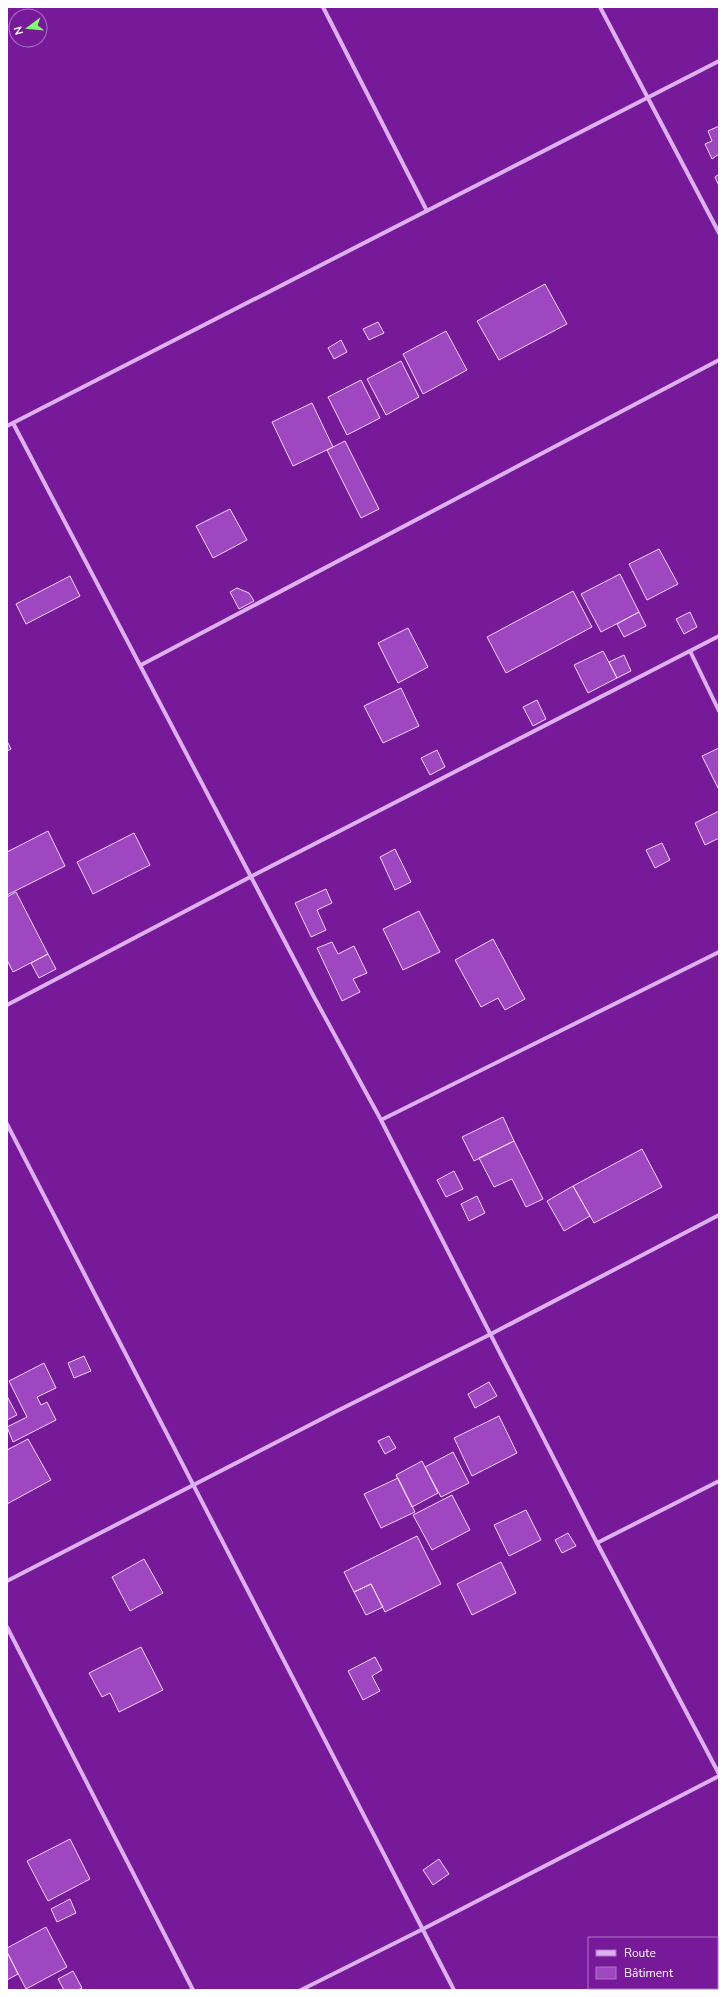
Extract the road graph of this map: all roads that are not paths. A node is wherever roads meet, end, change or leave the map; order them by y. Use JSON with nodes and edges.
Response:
{"nodes":[{"id":1,"x":323,"y":7,"type":"edge"},
{"id":2,"x":600,"y":7,"type":"edge"},
{"id":3,"x":719,"y":61,"type":"edge"},
{"id":4,"x":648,"y":98,"type":"junction"},
{"id":5,"x":427,"y":211,"type":"junction"},
{"id":6,"x":719,"y":233,"type":"edge"},
{"id":7,"x":719,"y":360,"type":"edge"},
{"id":8,"x":13,"y":423,"type":"junction"},
{"id":9,"x":7,"y":426,"type":"edge"},
{"id":10,"x":719,"y":636,"type":"edge"},
{"id":11,"x":690,"y":651,"type":"junction"},
{"id":12,"x":141,"y":666,"type":"junction"},
{"id":13,"x":719,"y":711,"type":"edge"},
{"id":14,"x":252,"y":876,"type":"junction"},
{"id":15,"x":719,"y":952,"type":"edge"},
{"id":16,"x":7,"y":1005,"type":"edge"},
{"id":17,"x":381,"y":1120,"type":"junction"},
{"id":18,"x":7,"y":1124,"type":"edge"},
{"id":19,"x":719,"y":1215,"type":"edge"},
{"id":20,"x":491,"y":1334,"type":"junction"},
{"id":21,"x":719,"y":1481,"type":"edge"},
{"id":22,"x":193,"y":1485,"type":"junction"},
{"id":23,"x":597,"y":1543,"type":"junction"},
{"id":24,"x":7,"y":1581,"type":"edge"},
{"id":25,"x":7,"y":1627,"type":"edge"},
{"id":26,"x":719,"y":1775,"type":"edge"},
{"id":27,"x":423,"y":1929,"type":"junction"},
{"id":28,"x":193,"y":1990,"type":"edge"},
{"id":29,"x":301,"y":1990,"type":"edge"},
{"id":30,"x":454,"y":1990,"type":"edge"}],
"edges":[{"from":1,"to":5,"type":"street"},
{"from":2,"to":4,"type":"street"},
{"from":3,"to":4,"type":"street"},
{"from":4,"to":5,"type":"street"},
{"from":4,"to":6,"type":"street"},
{"from":5,"to":8,"type":"street"},
{"from":7,"to":12,"type":"street"},
{"from":8,"to":9,"type":"street"},
{"from":8,"to":12,"type":"street"},
{"from":10,"to":11,"type":"street"},
{"from":11,"to":13,"type":"street"},
{"from":11,"to":14,"type":"street"},
{"from":12,"to":14,"type":"street"},
{"from":14,"to":16,"type":"street"},
{"from":14,"to":17,"type":"street"},
{"from":15,"to":17,"type":"street"},
{"from":17,"to":20,"type":"street"},
{"from":18,"to":22,"type":"street"},
{"from":19,"to":20,"type":"street"},
{"from":20,"to":22,"type":"street"},
{"from":20,"to":23,"type":"street"},
{"from":21,"to":23,"type":"street"},
{"from":22,"to":24,"type":"street"},
{"from":22,"to":27,"type":"street"},
{"from":23,"to":26,"type":"street"},
{"from":25,"to":28,"type":"street"},
{"from":26,"to":27,"type":"street"},
{"from":27,"to":29,"type":"street"},
{"from":27,"to":30,"type":"street"}]}
